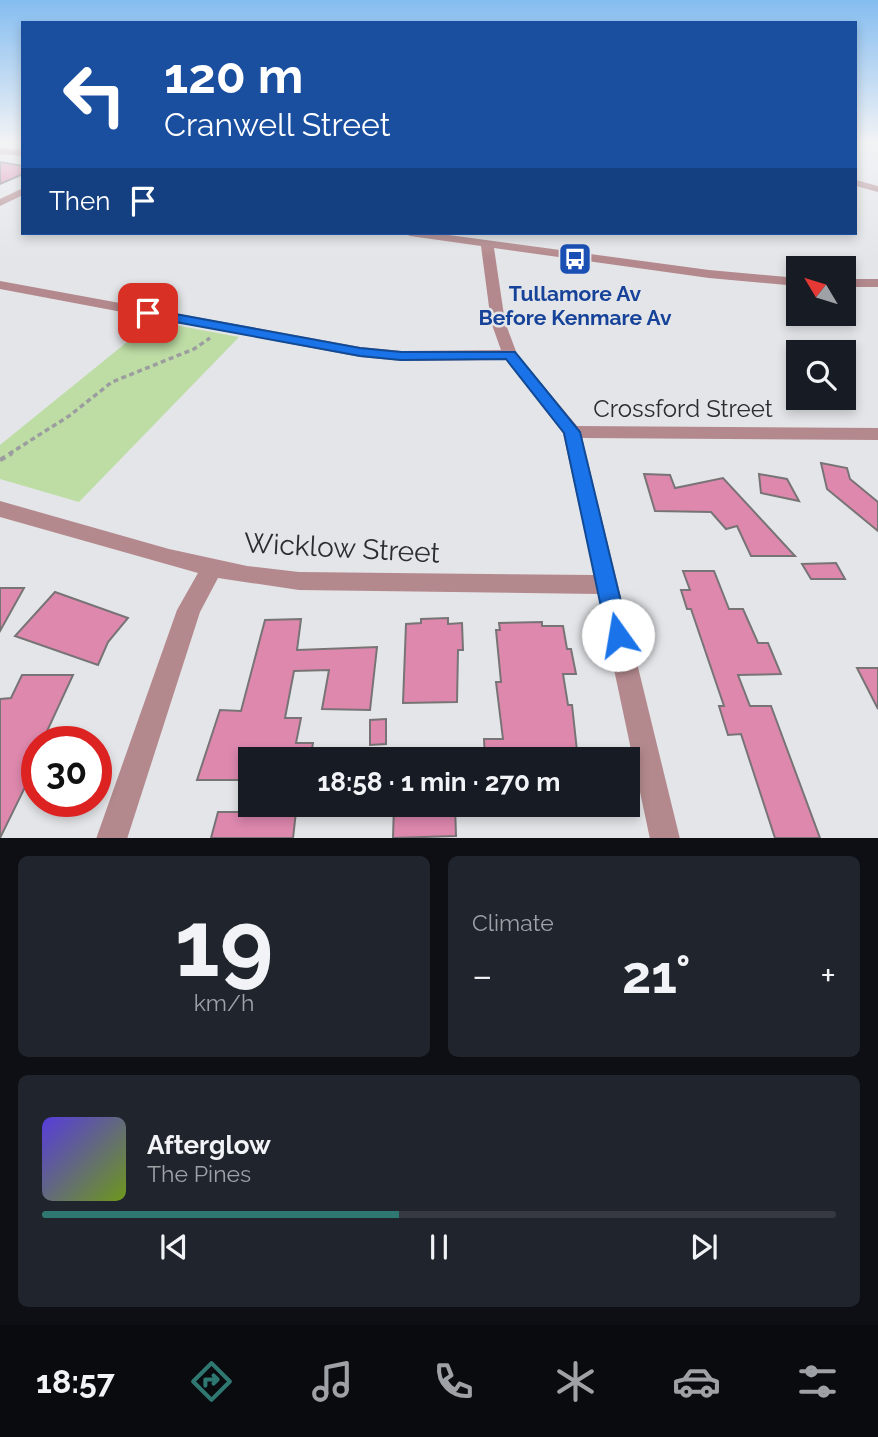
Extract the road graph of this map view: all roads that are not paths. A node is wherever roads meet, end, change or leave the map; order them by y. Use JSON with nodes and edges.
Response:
{"nodes":[{"id":1,"x":857,"y":183,"type":"edge"},
{"id":2,"x":878,"y":189,"type":"edge"},
{"id":3,"x":21,"y":192,"type":"edge"},
{"id":4,"x":0,"y":203,"type":"edge"},
{"id":5,"x":425,"y":235,"type":"edge"},
{"id":6,"x":487,"y":243,"type":"junction"},
{"id":7,"x":786,"y":281,"type":"edge"},
{"id":8,"x":878,"y":282,"type":"edge"},
{"id":9,"x":856,"y":283,"type":"edge"},
{"id":10,"x":0,"y":285,"type":"edge"},
{"id":11,"x":510,"y":355,"type":"junction"},
{"id":12,"x":572,"y":432,"type":"junction"},
{"id":13,"x":878,"y":434,"type":"edge"},
{"id":14,"x":0,"y":509,"type":"edge"},
{"id":15,"x":212,"y":568,"type":"junction"},
{"id":16,"x":607,"y":585,"type":"junction"},
{"id":17,"x":111,"y":838,"type":"edge"},
{"id":18,"x":665,"y":838,"type":"edge"}],
"edges":[{"from":1,"to":2,"type":"street"},
{"from":3,"to":4,"type":"street"},
{"from":5,"to":6,"type":"street"},
{"from":6,"to":7,"type":"street"},
{"from":6,"to":11,"type":"street"},
{"from":8,"to":9,"type":"street"},
{"from":10,"to":11,"type":"street"},
{"from":11,"to":12,"type":"street"},
{"from":12,"to":13,"type":"street","name":"Crossford Street"},
{"from":12,"to":16,"type":"street"},
{"from":14,"to":15,"type":"street","name":"Wicklow Street"},
{"from":15,"to":16,"type":"street","name":"Wicklow Street"},
{"from":15,"to":17,"type":"street"},
{"from":16,"to":18,"type":"street"}]}
